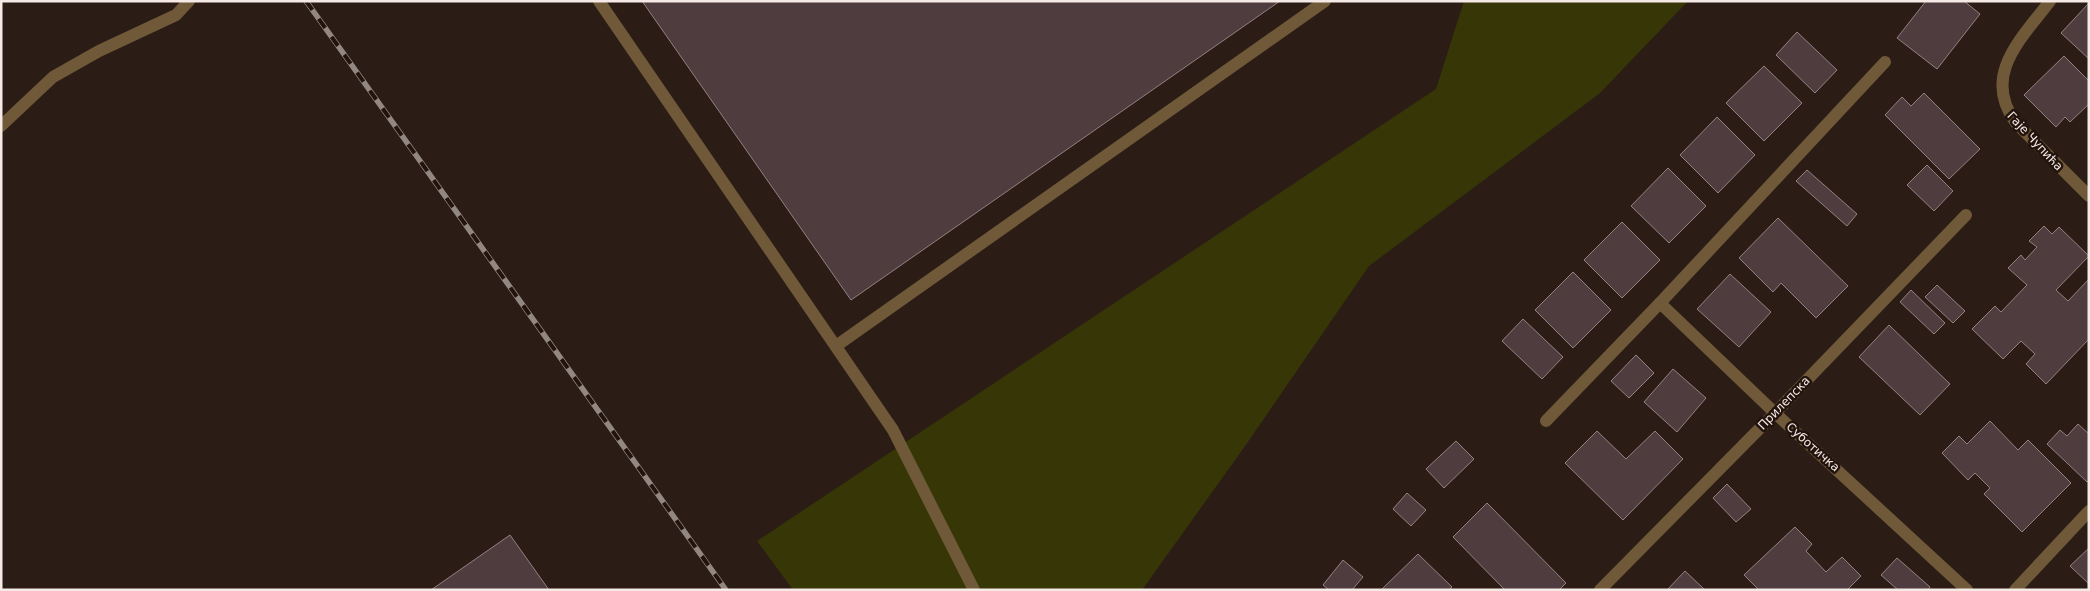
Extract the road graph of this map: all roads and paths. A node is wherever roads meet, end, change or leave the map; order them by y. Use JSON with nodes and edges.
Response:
{"nodes":[{"id":1,"x":188,"y":1,"type":"edge"},
{"id":2,"x":600,"y":1,"type":"edge"},
{"id":3,"x":1325,"y":1,"type":"edge"},
{"id":4,"x":2050,"y":1,"type":"edge"},
{"id":5,"x":1885,"y":62,"type":"dead end"},
{"id":6,"x":1,"y":126,"type":"edge"},
{"id":7,"x":2089,"y":196,"type":"edge"},
{"id":8,"x":1966,"y":215,"type":"dead end"},
{"id":9,"x":1660,"y":303,"type":"junction"},
{"id":10,"x":836,"y":346,"type":"junction"},
{"id":11,"x":1775,"y":413,"type":"junction"},
{"id":12,"x":1546,"y":421,"type":"dead end"},
{"id":13,"x":2089,"y":511,"type":"edge"},
{"id":14,"x":974,"y":590,"type":"edge"},
{"id":15,"x":1600,"y":590,"type":"edge"},
{"id":16,"x":1968,"y":590,"type":"edge"},
{"id":17,"x":2015,"y":590,"type":"edge"}],
"edges":[{"from":1,"to":6,"type":"street"},
{"from":2,"to":10,"type":"street"},
{"from":3,"to":10,"type":"street"},
{"from":4,"to":7,"type":"street","name":"Гаје Чупића"},
{"from":5,"to":9,"type":"street"},
{"from":8,"to":11,"type":"street","name":"Прилепска"},
{"from":9,"to":11,"type":"street","name":"Суботичка"},
{"from":9,"to":12,"type":"street"},
{"from":10,"to":14,"type":"street"},
{"from":11,"to":15,"type":"street","name":"Прилепска"},
{"from":11,"to":16,"type":"street","name":"Суботичка"},
{"from":13,"to":17,"type":"street"}]}
